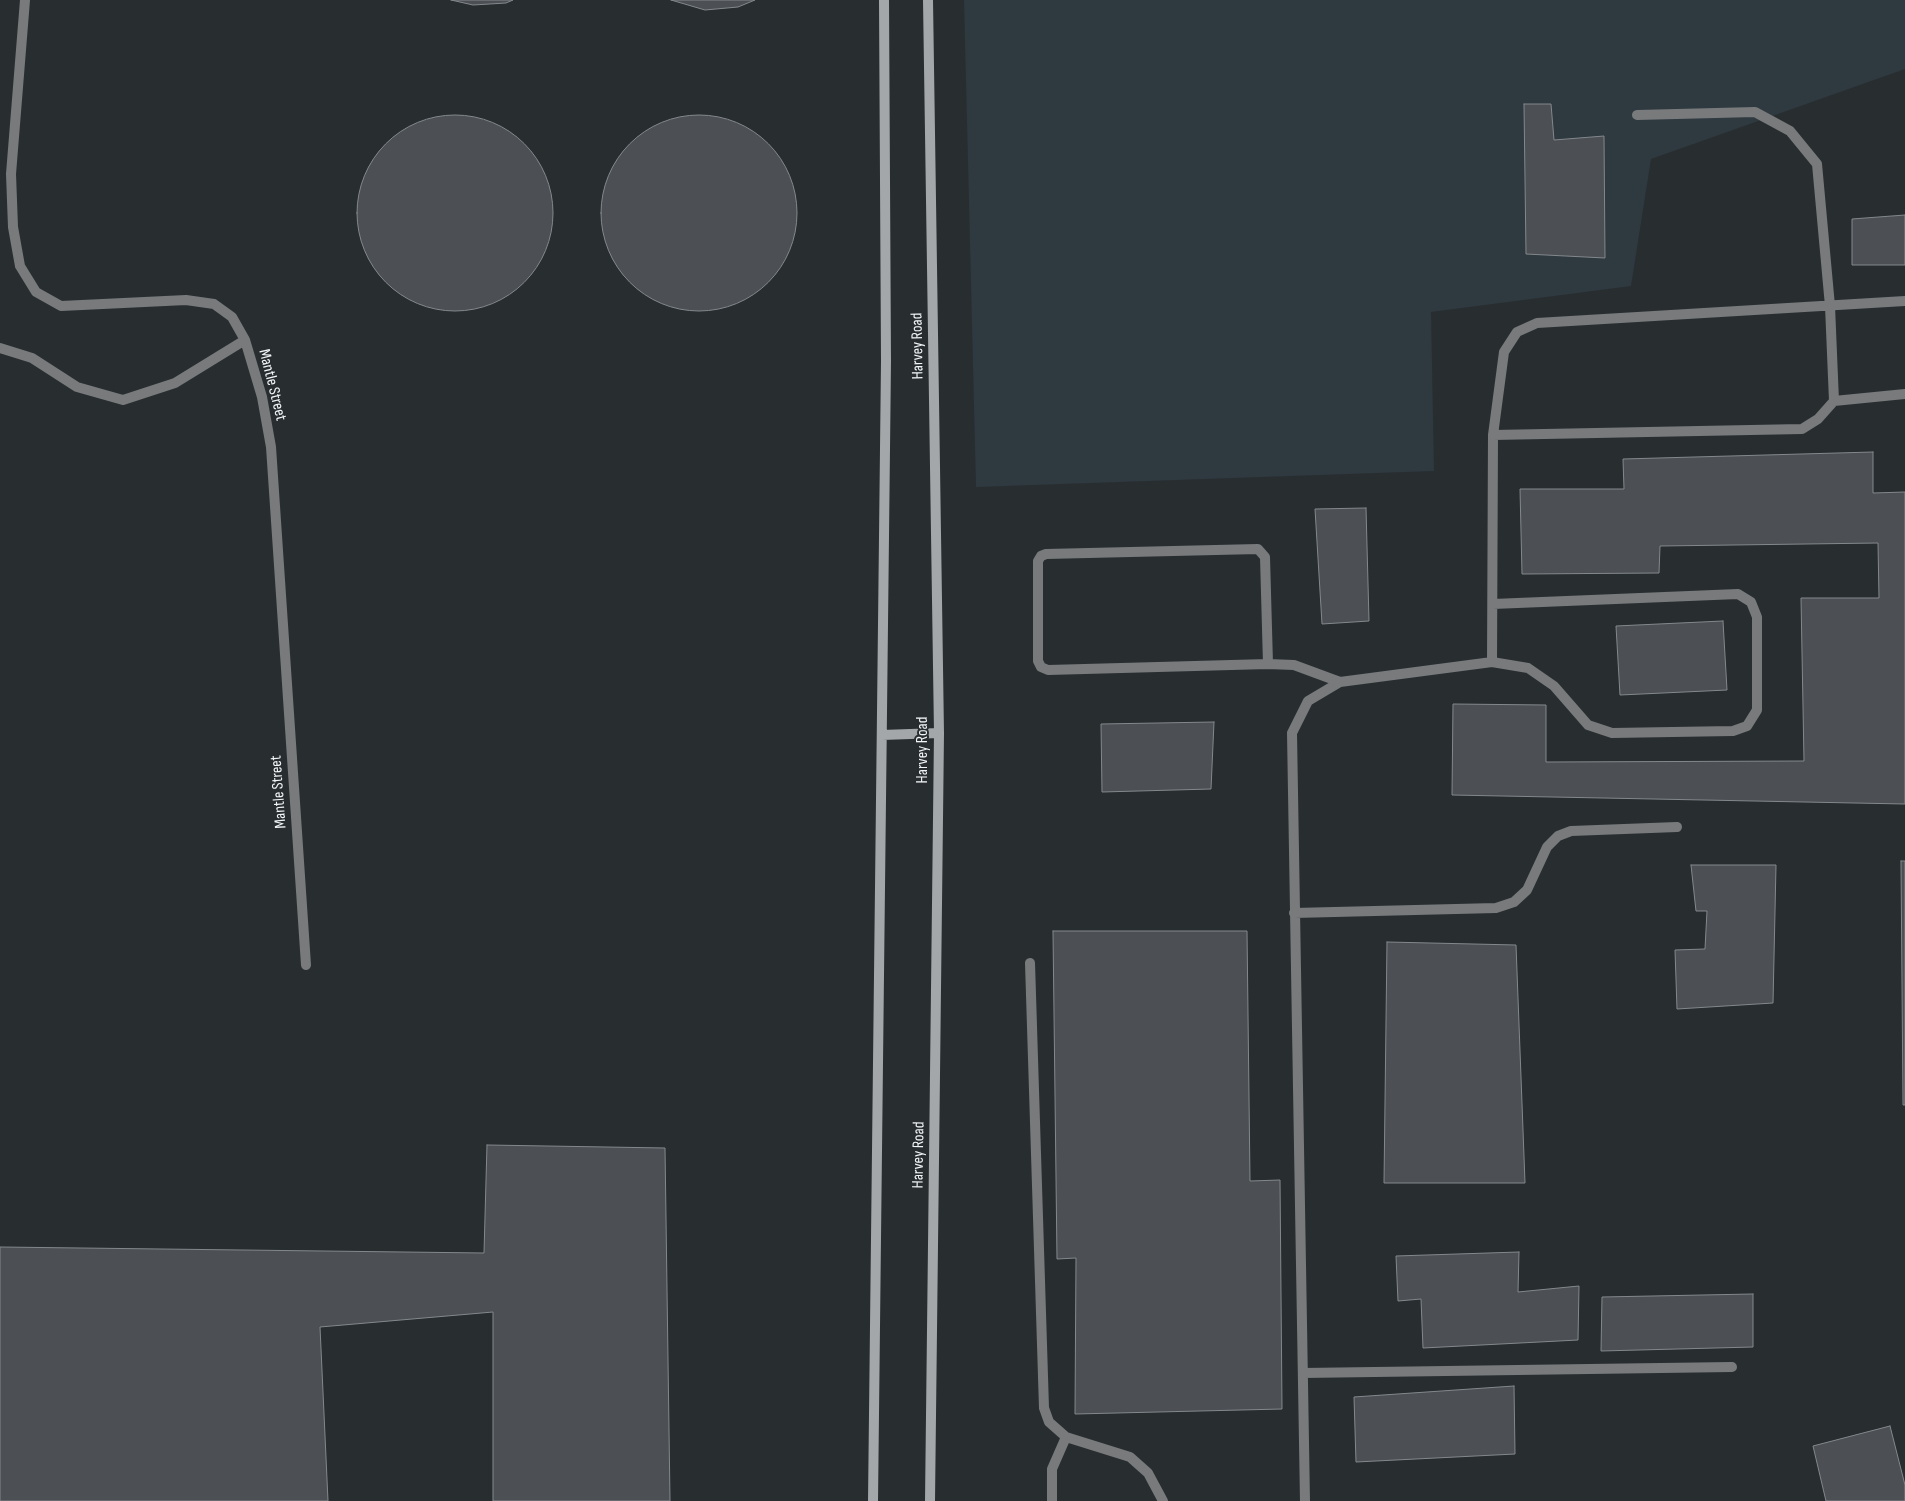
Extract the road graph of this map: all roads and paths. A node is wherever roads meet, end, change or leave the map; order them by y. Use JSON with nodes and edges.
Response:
{"nodes":[{"id":1,"x":25,"y":0,"type":"edge"},
{"id":2,"x":884,"y":0,"type":"edge"},
{"id":3,"x":928,"y":0,"type":"edge"},
{"id":4,"x":1638,"y":115,"type":"dead end"},
{"id":5,"x":1905,"y":301,"type":"edge"},
{"id":6,"x":1830,"y":306,"type":"junction"},
{"id":7,"x":245,"y":340,"type":"junction"},
{"id":8,"x":0,"y":348,"type":"edge"},
{"id":9,"x":1905,"y":394,"type":"edge"},
{"id":10,"x":1834,"y":401,"type":"junction"},
{"id":11,"x":1493,"y":435,"type":"junction"},
{"id":12,"x":1493,"y":604,"type":"junction"},
{"id":13,"x":1492,"y":662,"type":"junction"},
{"id":14,"x":1268,"y":664,"type":"junction"},
{"id":15,"x":1340,"y":682,"type":"junction"},
{"id":16,"x":939,"y":733,"type":"junction"},
{"id":17,"x":882,"y":735,"type":"junction"},
{"id":18,"x":1677,"y":827,"type":"dead end"},
{"id":19,"x":1294,"y":913,"type":"junction"},
{"id":20,"x":1030,"y":963,"type":"dead end"},
{"id":21,"x":306,"y":965,"type":"dead end"},
{"id":22,"x":1732,"y":1367,"type":"dead end"},
{"id":23,"x":1303,"y":1373,"type":"junction"},
{"id":24,"x":1066,"y":1437,"type":"junction"},
{"id":25,"x":873,"y":1501,"type":"edge"},
{"id":26,"x":930,"y":1501,"type":"edge"},
{"id":27,"x":1052,"y":1501,"type":"edge"},
{"id":28,"x":1163,"y":1501,"type":"edge"},
{"id":29,"x":1305,"y":1501,"type":"edge"}],
"edges":[{"from":1,"to":7,"type":"lane","name":"Mantle Street"},
{"from":2,"to":17,"type":"main road","name":"Harvey Road"},
{"from":3,"to":16,"type":"main road","name":"Harvey Road"},
{"from":4,"to":6,"type":"lane"},
{"from":5,"to":6,"type":"lane"},
{"from":6,"to":10,"type":"lane"},
{"from":6,"to":11,"type":"lane"},
{"from":7,"to":8,"type":"lane"},
{"from":7,"to":21,"type":"lane","name":"Mantle Street"},
{"from":9,"to":10,"type":"lane"},
{"from":10,"to":11,"type":"lane"},
{"from":11,"to":12,"type":"lane"},
{"from":12,"to":13,"type":"lane"},
{"from":12,"to":13,"type":"lane"},
{"from":13,"to":15,"type":"lane"},
{"from":14,"to":14,"type":"lane"},
{"from":14,"to":15,"type":"lane"},
{"from":15,"to":19,"type":"lane"},
{"from":16,"to":17,"type":"main road"},
{"from":16,"to":26,"type":"main road","name":"Harvey Road"},
{"from":17,"to":25,"type":"main road","name":"Harvey Road"},
{"from":18,"to":19,"type":"lane"},
{"from":19,"to":23,"type":"lane"},
{"from":20,"to":24,"type":"lane"},
{"from":22,"to":23,"type":"lane"},
{"from":23,"to":29,"type":"lane"},
{"from":24,"to":27,"type":"lane"},
{"from":24,"to":28,"type":"lane"}]}
